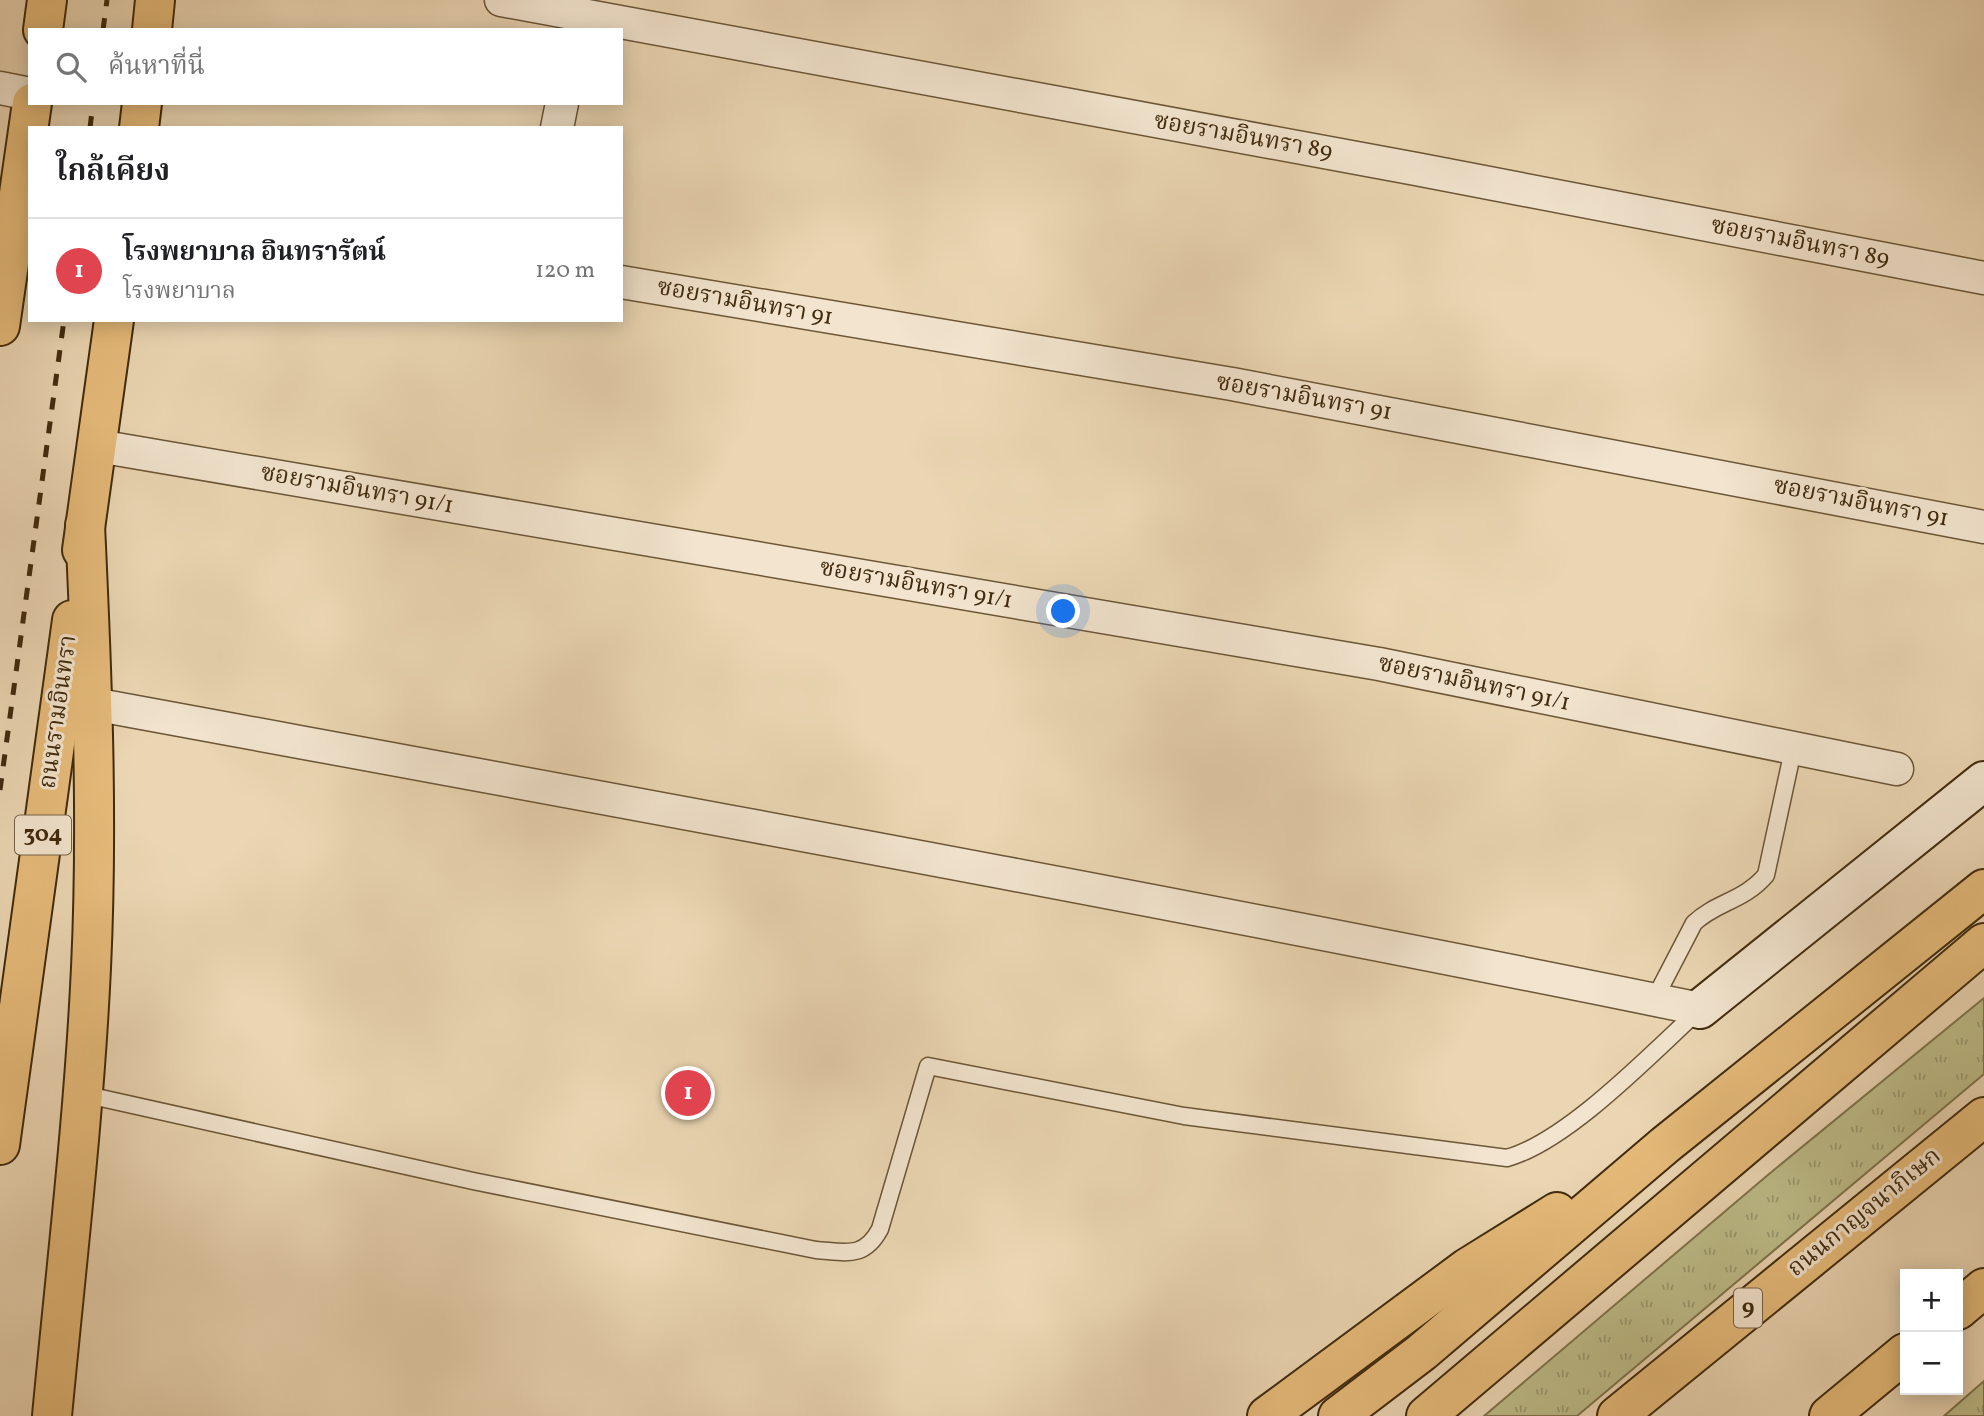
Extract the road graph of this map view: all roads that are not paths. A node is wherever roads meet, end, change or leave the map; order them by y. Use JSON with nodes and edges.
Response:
{"nodes":[{"id":1,"x":47,"y":0,"type":"edge"},
{"id":2,"x":155,"y":0,"type":"edge"},
{"id":3,"x":501,"y":0,"type":"edge"},
{"id":4,"x":581,"y":23,"type":"edge"},
{"id":5,"x":43,"y":28,"type":"edge"},
{"id":6,"x":152,"y":28,"type":"edge"},
{"id":7,"x":610,"y":28,"type":"edge"},
{"id":8,"x":623,"y":30,"type":"edge"},
{"id":9,"x":0,"y":88,"type":"edge"},
{"id":10,"x":28,"y":94,"type":"edge"},
{"id":11,"x":32,"y":105,"type":"edge"},
{"id":12,"x":142,"y":105,"type":"edge"},
{"id":13,"x":562,"y":105,"type":"edge"},
{"id":14,"x":29,"y":126,"type":"edge"},
{"id":15,"x":139,"y":126,"type":"edge"},
{"id":16,"x":557,"y":126,"type":"edge"},
{"id":17,"x":28,"y":131,"type":"edge"},
{"id":18,"x":1984,"y":278,"type":"edge"},
{"id":19,"x":623,"y":282,"type":"edge"},
{"id":20,"x":114,"y":322,"type":"edge"},
{"id":21,"x":0,"y":327,"type":"edge"},
{"id":22,"x":97,"y":446,"type":"junction"},
{"id":23,"x":85,"y":524,"type":"junction"},
{"id":24,"x":1984,"y":527,"type":"edge"},
{"id":25,"x":93,"y":704,"type":"junction"},
{"id":26,"x":1793,"y":750,"type":"junction"},
{"id":27,"x":1897,"y":769,"type":"dead end"},
{"id":28,"x":1984,"y":782,"type":"edge"},
{"id":29,"x":1984,"y":889,"type":"edge"},
{"id":30,"x":1984,"y":943,"type":"edge"},
{"id":31,"x":1654,"y":1000,"type":"junction"},
{"id":32,"x":1700,"y":1009,"type":"junction"},
{"id":33,"x":83,"y":1094,"type":"junction"},
{"id":34,"x":1984,"y":1117,"type":"edge"},
{"id":35,"x":0,"y":1145,"type":"edge"},
{"id":36,"x":1665,"y":1145,"type":"junction"},
{"id":37,"x":1900,"y":1357,"type":"edge"},
{"id":38,"x":52,"y":1416,"type":"edge"},
{"id":39,"x":1267,"y":1416,"type":"edge"},
{"id":40,"x":1338,"y":1416,"type":"edge"},
{"id":41,"x":1426,"y":1416,"type":"edge"},
{"id":42,"x":1617,"y":1416,"type":"edge"},
{"id":43,"x":1829,"y":1416,"type":"edge"}],
"edges":[{"from":1,"to":5,"type":"main road"},
{"from":2,"to":6,"type":"main road"},
{"from":3,"to":4,"type":"street","name":"ซอยรามอินทรา 89"},
{"from":4,"to":7,"type":"street","name":"ซอยรามอินทรา 89"},
{"from":8,"to":18,"type":"street","name":"ซอยรามอินทรา 89"},
{"from":9,"to":10,"type":"street"},
{"from":11,"to":14,"type":"main road"},
{"from":12,"to":15,"type":"main road"},
{"from":13,"to":16,"type":"street"},
{"from":17,"to":21,"type":"main road"},
{"from":19,"to":24,"type":"street","name":"ซอยรามอินทรา 91"},
{"from":20,"to":22,"type":"main road","name":"ถนนรามอินทรา","number":"304"},
{"from":22,"to":23,"type":"main road","name":"ถนนรามอินทรา","number":"304"},
{"from":22,"to":26,"type":"street","name":"ซอยรามอินทรา 91/1"},
{"from":23,"to":25,"type":"main road"},
{"from":23,"to":35,"type":"main road","name":"ถนนรามอินทรา","number":"304"},
{"from":25,"to":31,"type":"street"},
{"from":25,"to":33,"type":"main road"},
{"from":26,"to":27,"type":"street","name":"ซอยรามอินทรา 91/1"},
{"from":26,"to":31,"type":"lane"},
{"from":28,"to":32,"type":"main road"},
{"from":29,"to":36,"type":"main road"},
{"from":30,"to":41,"type":"main road"},
{"from":31,"to":32,"type":"street"},
{"from":32,"to":33,"type":"lane"},
{"from":33,"to":38,"type":"main road"},
{"from":34,"to":42,"type":"main road","name":"ถนนกาญจนาภิเษก","number":"9"},
{"from":36,"to":39,"type":"main road"},
{"from":36,"to":40,"type":"main road"},
{"from":37,"to":43,"type":"main road"}]}
